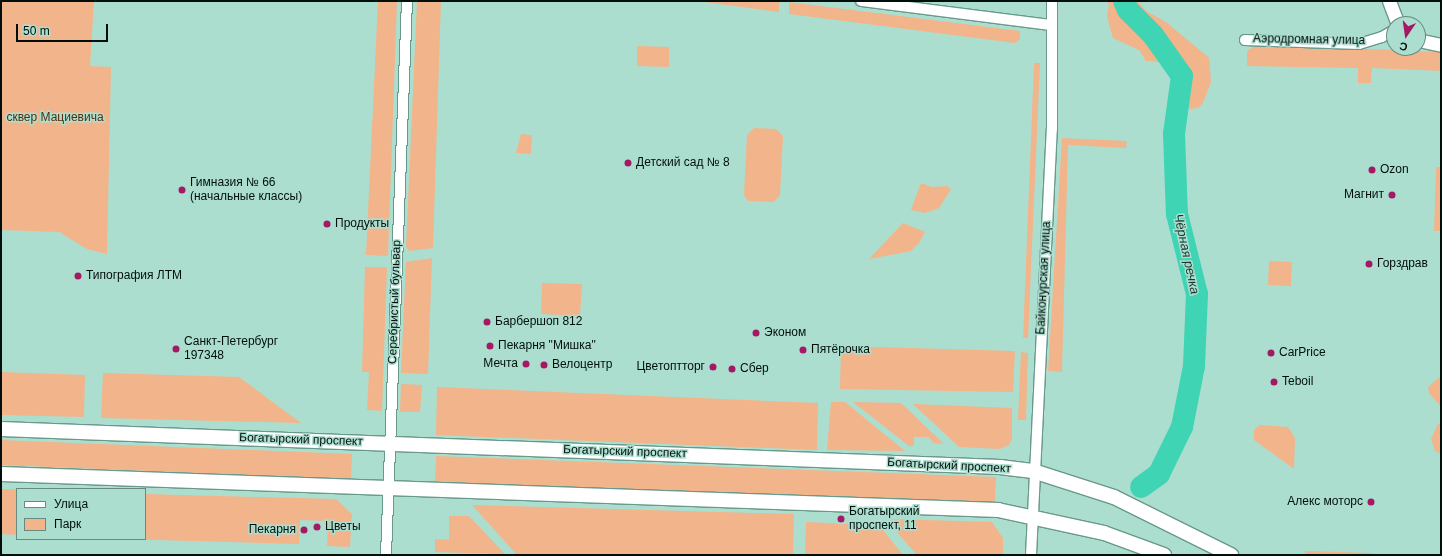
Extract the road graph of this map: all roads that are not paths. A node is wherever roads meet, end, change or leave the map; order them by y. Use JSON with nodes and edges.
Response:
{"nodes":[{"id":1,"x":407,"y":1,"type":"edge"},
{"id":2,"x":861,"y":1,"type":"edge"},
{"id":3,"x":1052,"y":1,"type":"edge"},
{"id":4,"x":1390,"y":1,"type":"edge"},
{"id":5,"x":1395,"y":16,"type":"edge"},
{"id":6,"x":1051,"y":25,"type":"junction"},
{"id":7,"x":1386,"y":35,"type":"edge"},
{"id":8,"x":1245,"y":40,"type":"dead end"},
{"id":9,"x":1426,"y":42,"type":"edge"},
{"id":10,"x":1441,"y":45,"type":"edge"},
{"id":11,"x":1,"y":429,"type":"edge"},
{"id":12,"x":391,"y":443,"type":"junction"},
{"id":13,"x":1033,"y":471,"type":"junction"},
{"id":14,"x":1,"y":474,"type":"edge"},
{"id":15,"x":389,"y":489,"type":"junction"},
{"id":16,"x":1033,"y":516,"type":"junction"},
{"id":17,"x":386,"y":555,"type":"edge"},
{"id":18,"x":1031,"y":555,"type":"edge"},
{"id":19,"x":1164,"y":555,"type":"edge"},
{"id":20,"x":1231,"y":555,"type":"edge"}],
"edges":[{"from":1,"to":12,"type":"street","name":"Серебристый бульвар"},
{"from":2,"to":6,"type":"street"},
{"from":3,"to":6,"type":"street","name":"Байконурская улица"},
{"from":4,"to":5,"type":"street"},
{"from":6,"to":13,"type":"street","name":"Байконурская улица"},
{"from":7,"to":8,"type":"street","name":"Аэродромная улица"},
{"from":9,"to":10,"type":"street"},
{"from":11,"to":12,"type":"main road","name":"Богатырский проспект"},
{"from":12,"to":13,"type":"main road","name":"Богатырский проспект"},
{"from":12,"to":15,"type":"street","name":"Серебристый бульвар"},
{"from":13,"to":16,"type":"street","name":"Байконурская улица"},
{"from":13,"to":20,"type":"main road","name":"Богатырский проспект"},
{"from":14,"to":15,"type":"main road"},
{"from":15,"to":16,"type":"main road"},
{"from":15,"to":17,"type":"street","name":"Серебристый бульвар"},
{"from":16,"to":18,"type":"street","name":"Байконурская улица"},
{"from":16,"to":19,"type":"main road"}]}
